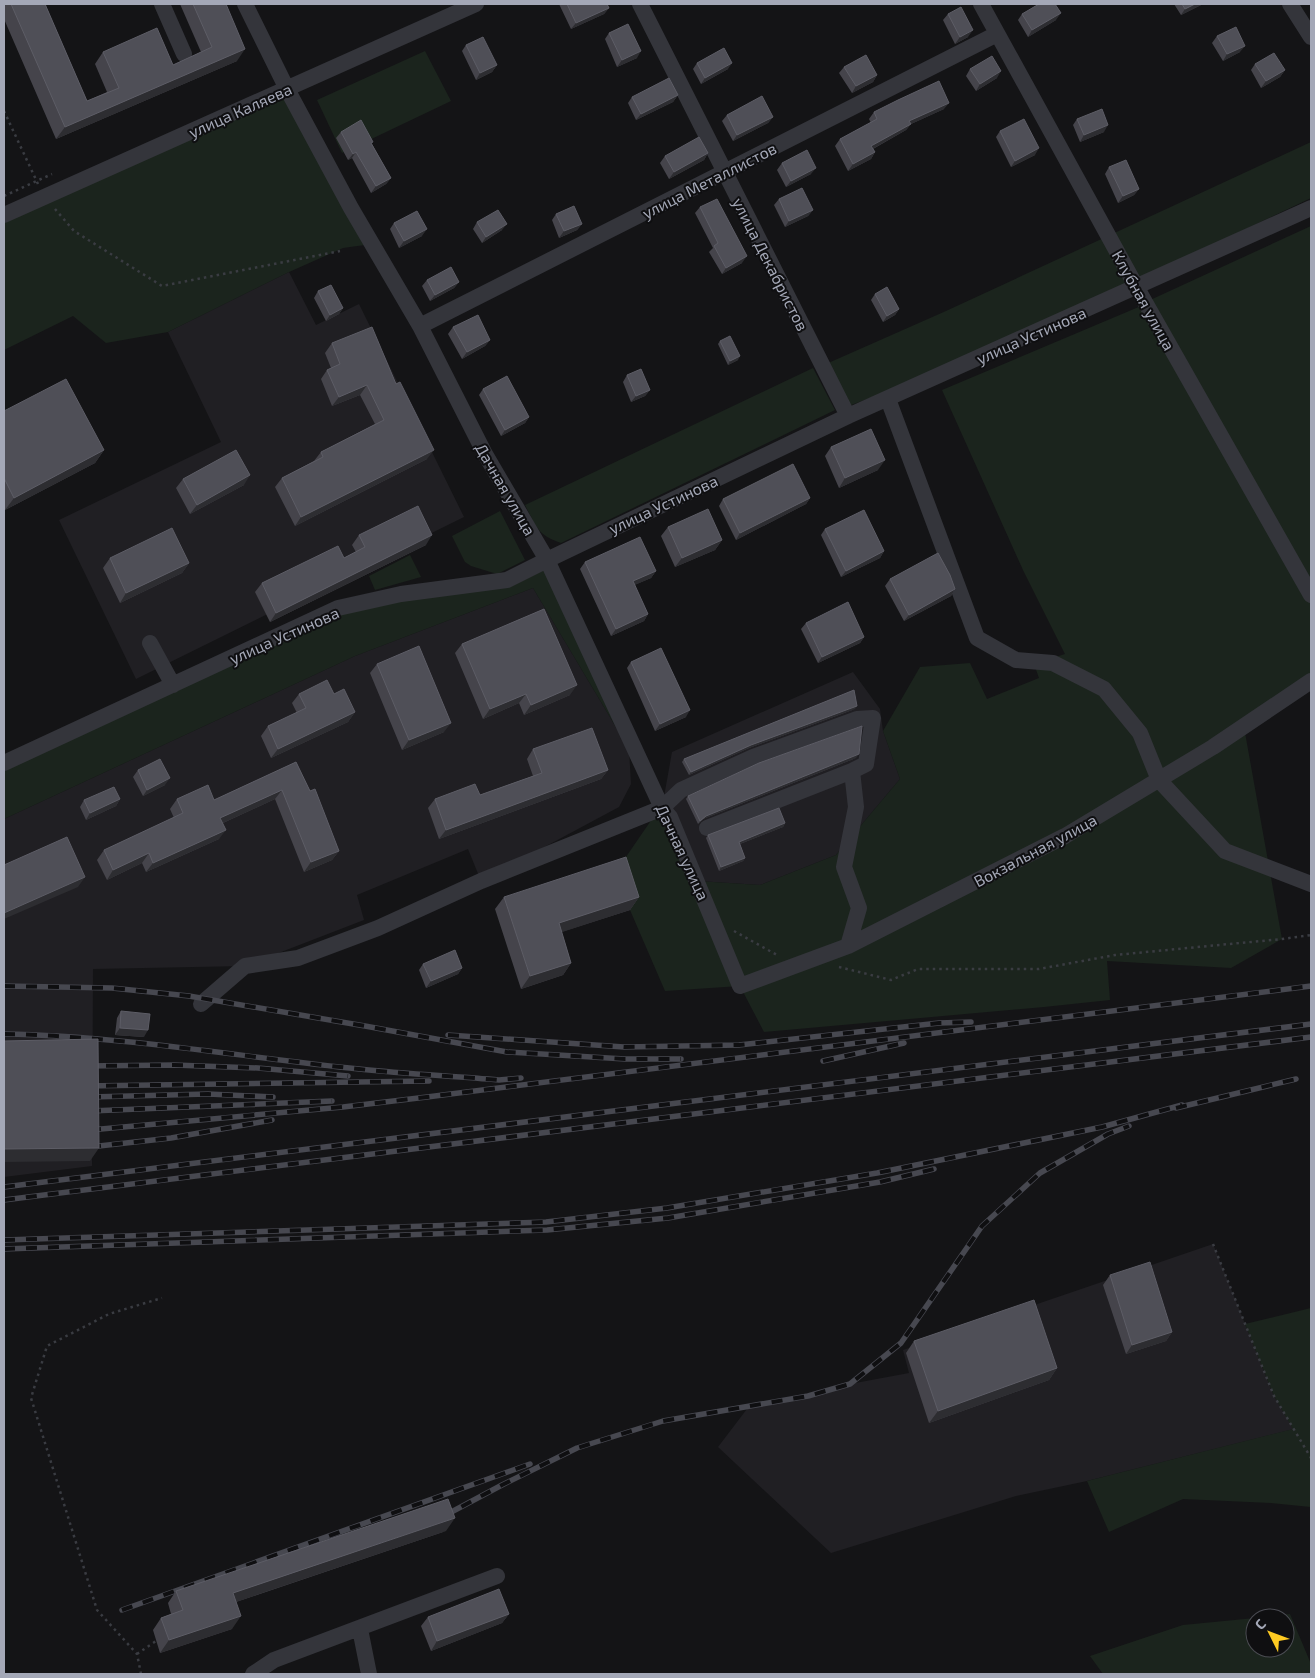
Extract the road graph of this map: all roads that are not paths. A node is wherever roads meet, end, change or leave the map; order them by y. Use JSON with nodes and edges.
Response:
{"nodes":[{"id":1,"x":162,"y":4,"type":"edge"},
{"id":2,"x":245,"y":4,"type":"edge"},
{"id":3,"x":476,"y":4,"type":"edge"},
{"id":4,"x":640,"y":4,"type":"edge"},
{"id":5,"x":981,"y":4,"type":"edge"},
{"id":6,"x":1290,"y":4,"type":"edge"},
{"id":7,"x":997,"y":34,"type":"junction"},
{"id":8,"x":1311,"y":37,"type":"edge"},
{"id":9,"x":184,"y":54,"type":"dead end"},
{"id":10,"x":288,"y":88,"type":"junction"},
{"id":11,"x":724,"y":172,"type":"junction"},
{"id":12,"x":1311,"y":208,"type":"edge"},
{"id":13,"x":4,"y":215,"type":"edge"},
{"id":14,"x":1137,"y":288,"type":"junction"},
{"id":15,"x":420,"y":326,"type":"junction"},
{"id":16,"x":888,"y":399,"type":"junction"},
{"id":17,"x":848,"y":416,"type":"junction"},
{"id":18,"x":547,"y":560,"type":"junction"},
{"id":19,"x":1311,"y":595,"type":"edge"},
{"id":20,"x":150,"y":643,"type":"dead end"},
{"id":21,"x":1311,"y":681,"type":"edge"},
{"id":22,"x":173,"y":685,"type":"junction"},
{"id":23,"x":4,"y":763,"type":"edge"},
{"id":24,"x":852,"y":771,"type":"junction"},
{"id":25,"x":1159,"y":780,"type":"junction"},
{"id":26,"x":662,"y":808,"type":"junction"},
{"id":27,"x":707,"y":828,"type":"dead end"},
{"id":28,"x":1311,"y":884,"type":"edge"},
{"id":29,"x":848,"y":946,"type":"junction"},
{"id":30,"x":740,"y":986,"type":"joint"},
{"id":31,"x":200,"y":1004,"type":"dead end"},
{"id":32,"x":497,"y":1576,"type":"dead end"},
{"id":33,"x":360,"y":1629,"type":"junction"},
{"id":34,"x":253,"y":1674,"type":"edge"},
{"id":35,"x":369,"y":1674,"type":"edge"}],
"edges":[{"from":1,"to":9,"type":"street"},
{"from":2,"to":10,"type":"street","name":"Дачная улица"},
{"from":3,"to":10,"type":"street","name":"улица Каляева"},
{"from":4,"to":11,"type":"street","name":"улица Декабристов"},
{"from":5,"to":7,"type":"street","name":"Клубная улица"},
{"from":6,"to":8,"type":"street"},
{"from":7,"to":11,"type":"street","name":"улица Металлистов"},
{"from":7,"to":14,"type":"street","name":"Клубная улица"},
{"from":10,"to":13,"type":"street","name":"улица Каляева"},
{"from":10,"to":15,"type":"street","name":"Дачная улица"},
{"from":11,"to":15,"type":"street","name":"улица Металлистов"},
{"from":11,"to":17,"type":"street","name":"улица Декабристов"},
{"from":12,"to":14,"type":"street","name":"улица Устинова"},
{"from":14,"to":16,"type":"street","name":"улица Устинова"},
{"from":14,"to":19,"type":"street","name":"Клубная улица"},
{"from":15,"to":18,"type":"street","name":"Дачная улица"},
{"from":16,"to":17,"type":"street","name":"улица Устинова"},
{"from":16,"to":25,"type":"street"},
{"from":17,"to":18,"type":"street","name":"улица Устинова"},
{"from":18,"to":22,"type":"street","name":"улица Устинова"},
{"from":18,"to":26,"type":"street","name":"Дачная улица"},
{"from":20,"to":22,"type":"street"},
{"from":21,"to":25,"type":"street","name":"Вокзальная улица"},
{"from":22,"to":23,"type":"street","name":"улица Устинова"},
{"from":24,"to":26,"type":"street"},
{"from":24,"to":27,"type":"street"},
{"from":24,"to":29,"type":"street"},
{"from":25,"to":28,"type":"street"},
{"from":25,"to":29,"type":"street","name":"Вокзальная улица"},
{"from":26,"to":30,"type":"street","name":"Дачная улица"},
{"from":26,"to":31,"type":"street"},
{"from":29,"to":30,"type":"street","name":"Вокзальная улица"},
{"from":32,"to":33,"type":"street"},
{"from":33,"to":34,"type":"street"},
{"from":33,"to":35,"type":"street"}]}
